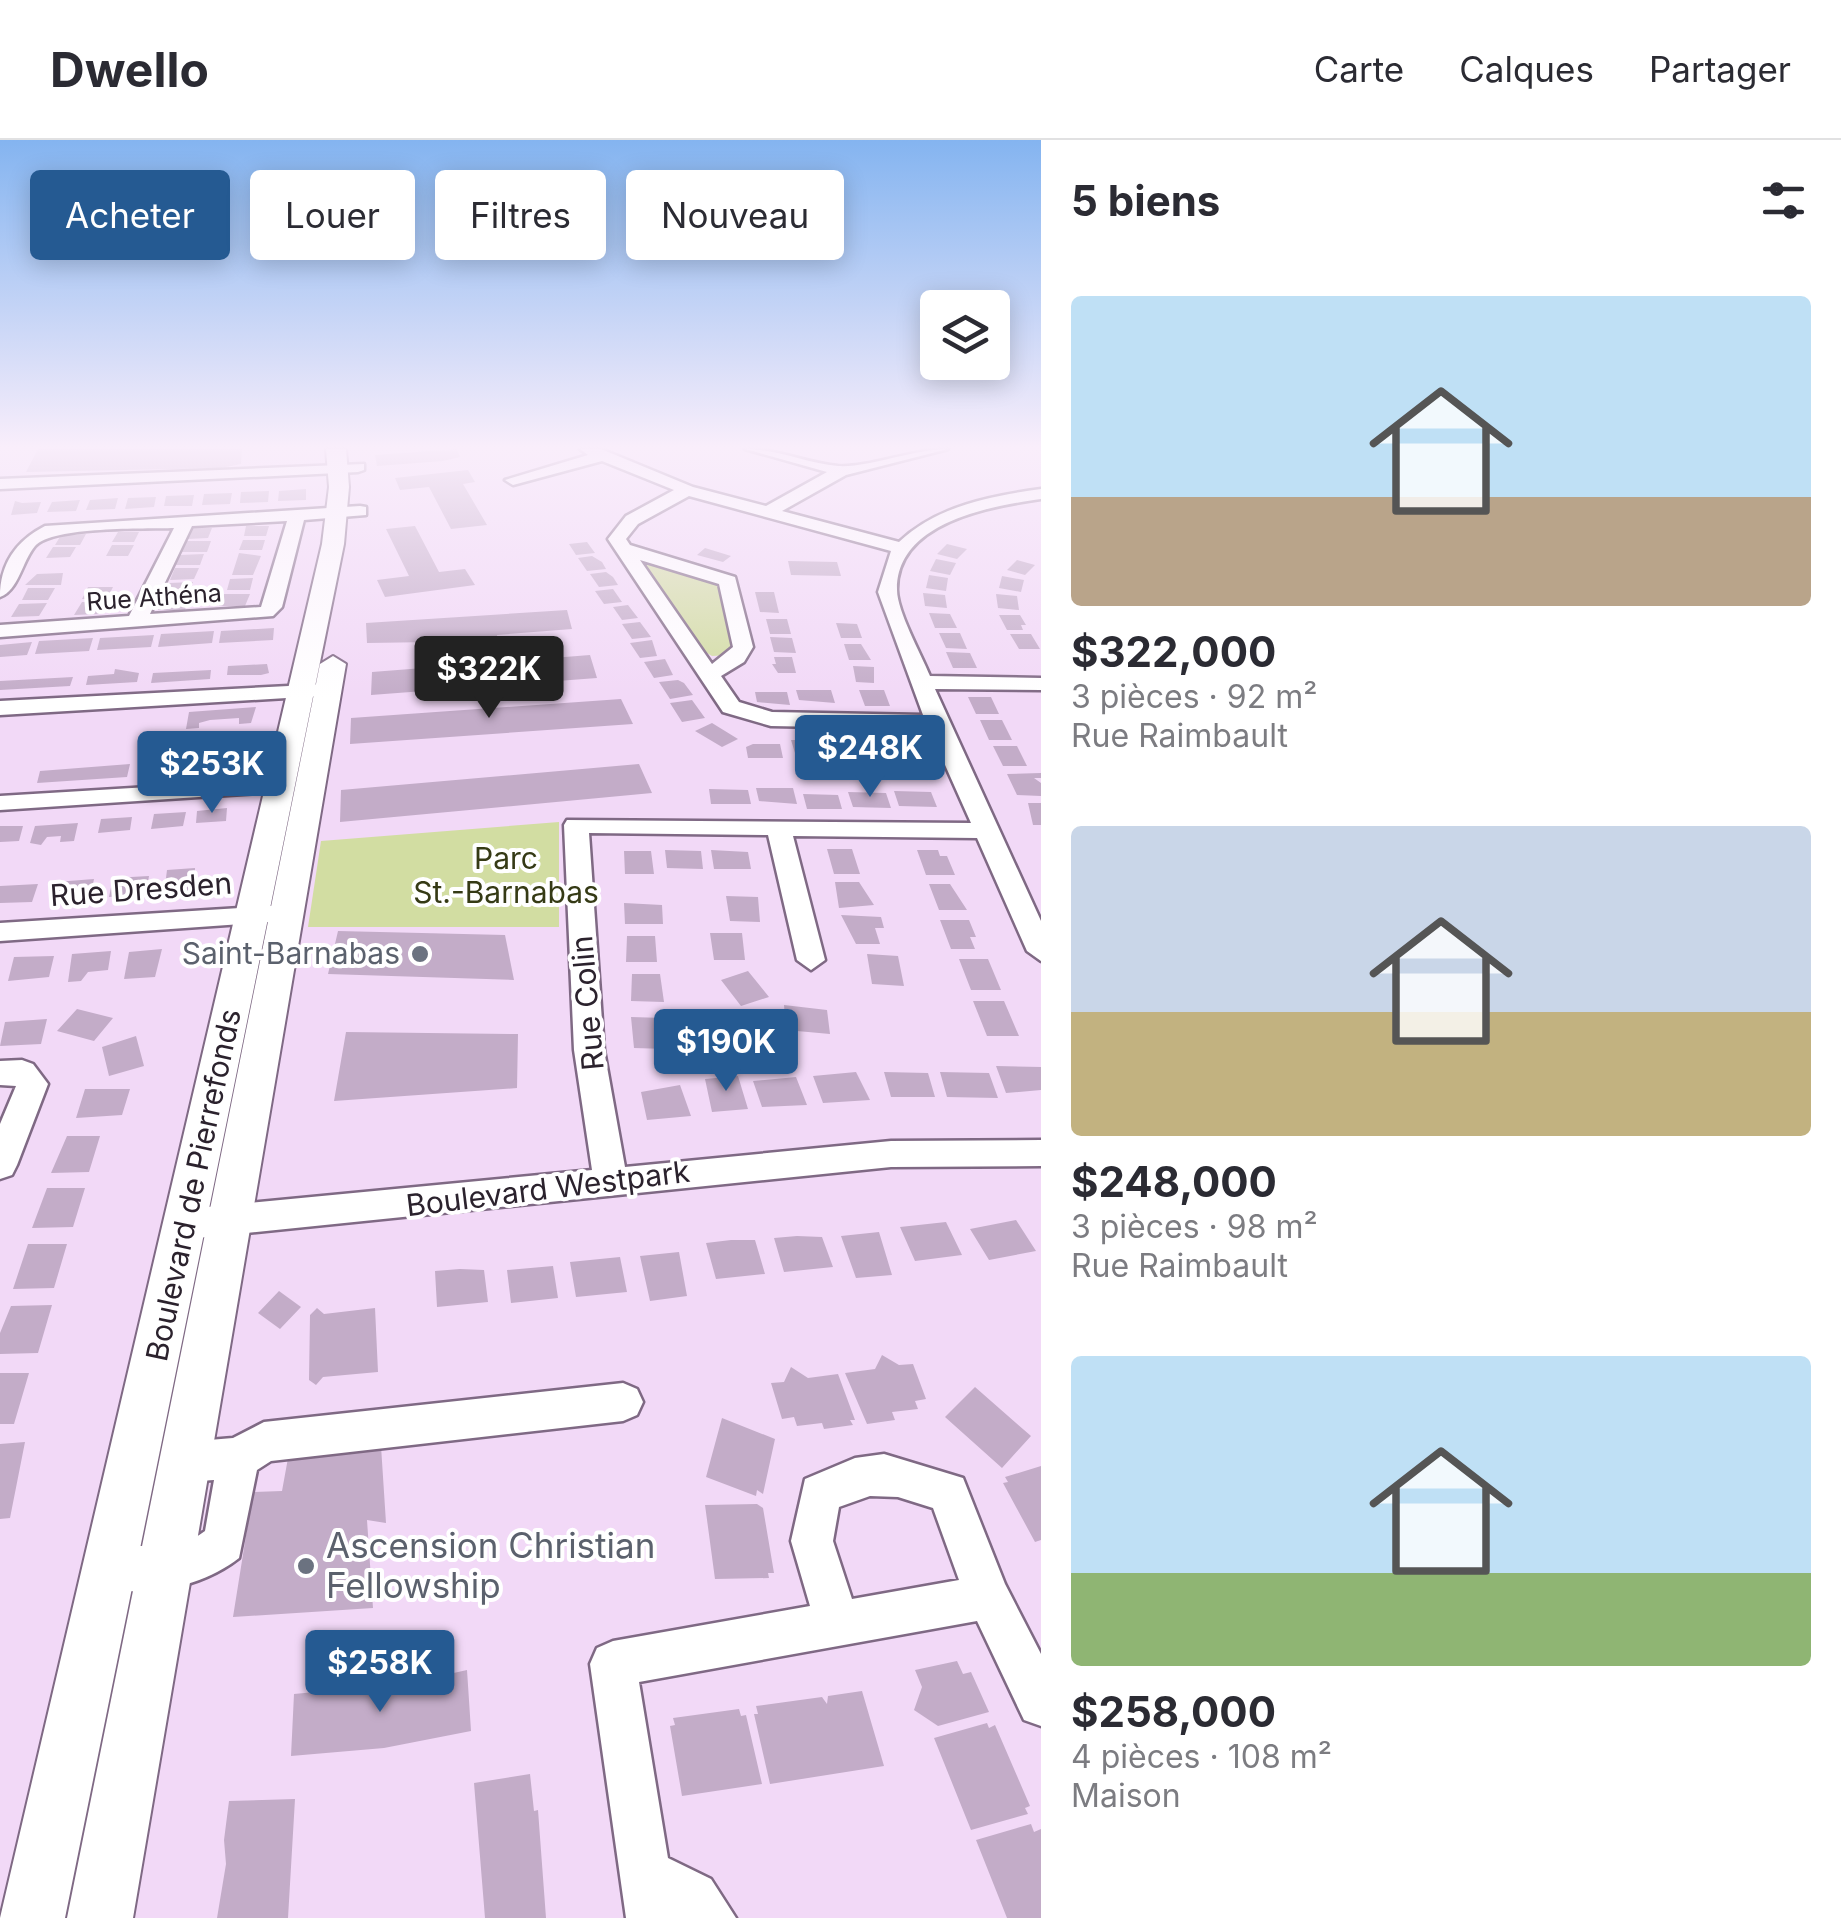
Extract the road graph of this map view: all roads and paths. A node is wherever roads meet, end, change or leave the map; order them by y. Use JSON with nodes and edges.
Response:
{"nodes":[{"id":1,"x":47,"y":532,"type":"edge"},
{"id":2,"x":180,"y":532,"type":"edge"},
{"id":3,"x":293,"y":532,"type":"edge"},
{"id":4,"x":345,"y":532,"type":"edge"},
{"id":5,"x":620,"y":532,"type":"edge"},
{"id":6,"x":842,"y":532,"type":"edge"},
{"id":7,"x":923,"y":532,"type":"edge"},
{"id":8,"x":621,"y":548,"type":"junction"},
{"id":9,"x":902,"y":548,"type":"junction"},
{"id":10,"x":0,"y":590,"type":"edge"},
{"id":11,"x":135,"y":624,"type":"junction"},
{"id":12,"x":0,"y":632,"type":"edge"},
{"id":13,"x":709,"y":674,"type":"junction"},
{"id":14,"x":922,"y":682,"type":"junction"},
{"id":15,"x":1041,"y":684,"type":"edge"},
{"id":16,"x":315,"y":690,"type":"junction"},
{"id":17,"x":0,"y":708,"type":"edge"},
{"id":18,"x":937,"y":722,"type":"junction"},
{"id":19,"x":281,"y":786,"type":"junction"},
{"id":20,"x":0,"y":803,"type":"edge"},
{"id":21,"x":779,"y":828,"type":"junction"},
{"id":22,"x":989,"y":831,"type":"junction"},
{"id":23,"x":270,"y":914,"type":"junction"},
{"id":24,"x":0,"y":932,"type":"edge"},
{"id":25,"x":1041,"y":951,"type":"edge"},
{"id":26,"x":812,"y":960,"type":"dead end"},
{"id":27,"x":0,"y":1074,"type":"edge"},
{"id":28,"x":1041,"y":1153,"type":"edge"},
{"id":29,"x":0,"y":1165,"type":"edge"},
{"id":30,"x":610,"y":1179,"type":"junction"},
{"id":31,"x":208,"y":1222,"type":"junction"},
{"id":32,"x":623,"y":1402,"type":"dead end"},
{"id":33,"x":239,"y":1458,"type":"junction"},
{"id":34,"x":185,"y":1462,"type":"junction"},
{"id":35,"x":137,"y":1568,"type":"junction"},
{"id":36,"x":988,"y":1597,"type":"junction"},
{"id":37,"x":838,"y":1623,"type":"junction"},
{"id":38,"x":1041,"y":1703,"type":"edge"},
{"id":39,"x":649,"y":1896,"type":"edge"},
{"id":40,"x":32,"y":1918,"type":"edge"},
{"id":41,"x":100,"y":1918,"type":"edge"},
{"id":42,"x":710,"y":1918,"type":"edge"}],
"edges":[{"from":1,"to":10,"type":"street"},
{"from":2,"to":11,"type":"street"},
{"from":3,"to":11,"type":"street","name":"Rue Athéna"},
{"from":4,"to":16,"type":"main road","name":"Boulevard de Pierrefonds"},
{"from":5,"to":8,"type":"street"},
{"from":6,"to":9,"type":"street"},
{"from":7,"to":9,"type":"street"},
{"from":8,"to":13,"type":"street"},
{"from":8,"to":13,"type":"street"},
{"from":9,"to":14,"type":"street"},
{"from":11,"to":12,"type":"street","name":"Rue Athéna"},
{"from":13,"to":18,"type":"street"},
{"from":14,"to":15,"type":"street"},
{"from":14,"to":18,"type":"street"},
{"from":16,"to":17,"type":"street"},
{"from":16,"to":19,"type":"main road","name":"Boulevard de Pierrefonds"},
{"from":16,"to":23,"type":"main road","name":"Boulevard de Pierrefonds"},
{"from":18,"to":22,"type":"street"},
{"from":19,"to":20,"type":"street"},
{"from":19,"to":23,"type":"main road","name":"Boulevard de Pierrefonds"},
{"from":21,"to":22,"type":"street"},
{"from":21,"to":26,"type":"street"},
{"from":21,"to":30,"type":"street","name":"Rue Colin"},
{"from":22,"to":25,"type":"street"},
{"from":23,"to":24,"type":"street","name":"Rue Dresden"},
{"from":23,"to":31,"type":"main road","name":"Boulevard de Pierrefonds"},
{"from":27,"to":29,"type":"street"},
{"from":28,"to":30,"type":"street","name":"Boulevard Westpark"},
{"from":30,"to":31,"type":"street","name":"Boulevard Westpark"},
{"from":31,"to":34,"type":"main road","name":"Boulevard de Pierrefonds"},
{"from":31,"to":35,"type":"main road","name":"Boulevard de Pierrefonds"},
{"from":32,"to":33,"type":"street"},
{"from":33,"to":34,"type":"street"},
{"from":33,"to":35,"type":"street"},
{"from":34,"to":35,"type":"main road","name":"Boulevard de Pierrefonds"},
{"from":35,"to":40,"type":"main road","name":"Boulevard de Pierrefonds"},
{"from":35,"to":41,"type":"main road","name":"Boulevard de Pierrefonds"},
{"from":36,"to":37,"type":"street"},
{"from":36,"to":37,"type":"street"},
{"from":36,"to":38,"type":"street"},
{"from":37,"to":39,"type":"street"},
{"from":39,"to":42,"type":"street"}]}
